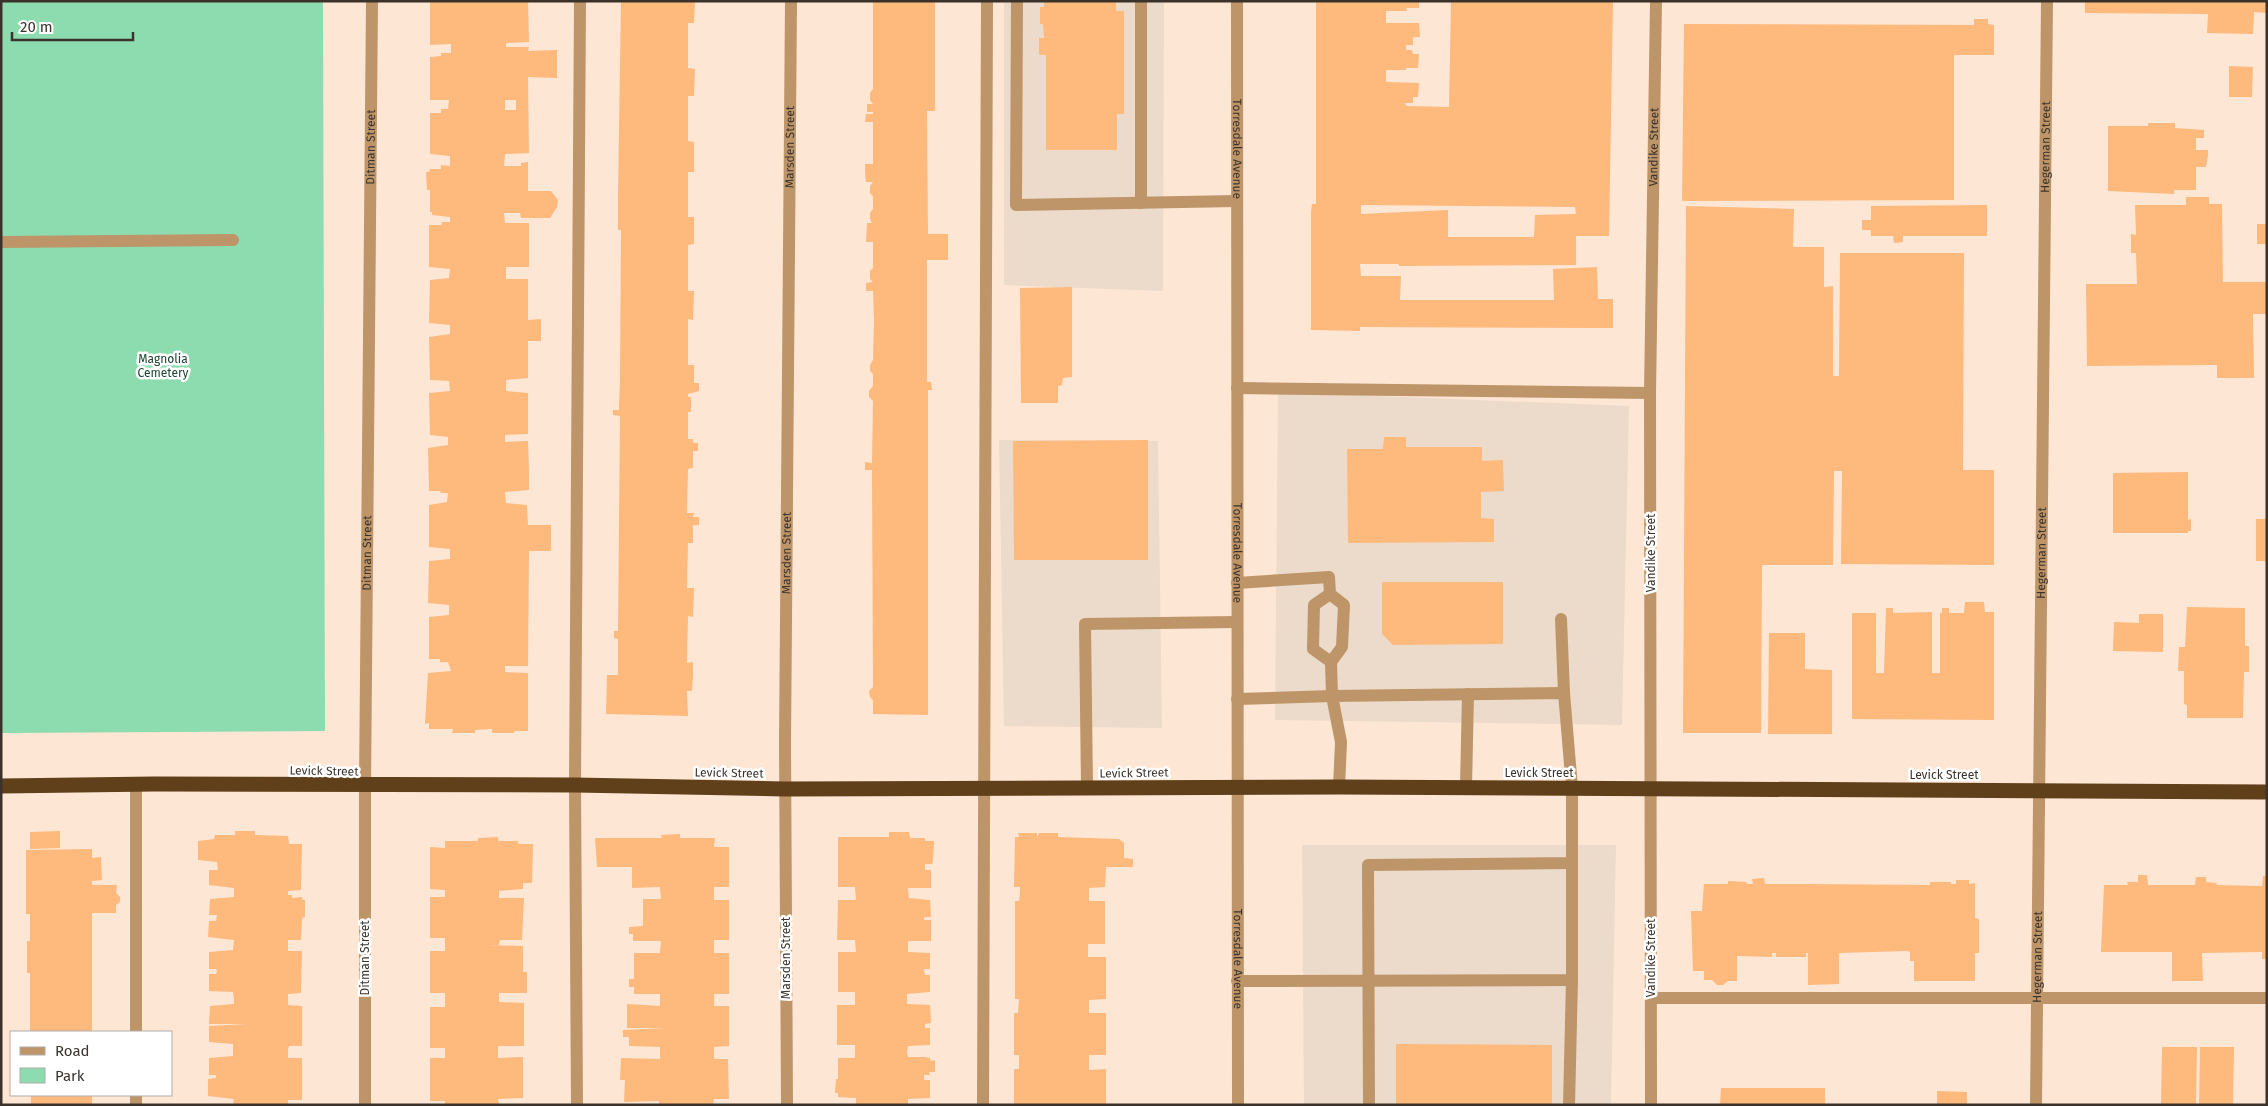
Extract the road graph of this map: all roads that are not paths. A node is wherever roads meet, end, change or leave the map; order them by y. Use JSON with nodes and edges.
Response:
{"nodes":[{"id":1,"x":372,"y":1,"type":"edge"},
{"id":2,"x":580,"y":1,"type":"edge"},
{"id":3,"x":791,"y":1,"type":"edge"},
{"id":4,"x":987,"y":1,"type":"edge"},
{"id":5,"x":1018,"y":1,"type":"edge"},
{"id":6,"x":1141,"y":1,"type":"edge"},
{"id":7,"x":1238,"y":1,"type":"edge"},
{"id":8,"x":1656,"y":1,"type":"edge"},
{"id":9,"x":2047,"y":1,"type":"edge"},
{"id":10,"x":1237,"y":201,"type":"junction"},
{"id":11,"x":1141,"y":203,"type":"junction"},
{"id":12,"x":233,"y":240,"type":"dead end"},
{"id":13,"x":1,"y":242,"type":"edge"},
{"id":14,"x":1237,"y":388,"type":"junction"},
{"id":15,"x":1650,"y":393,"type":"junction"},
{"id":16,"x":1237,"y":583,"type":"junction"},
{"id":17,"x":1330,"y":594,"type":"junction"},
{"id":18,"x":1562,"y":619,"type":"dead end"},
{"id":19,"x":1236,"y":622,"type":"junction"},
{"id":20,"x":1331,"y":662,"type":"junction"},
{"id":21,"x":1564,"y":693,"type":"junction"},
{"id":22,"x":1468,"y":694,"type":"junction"},
{"id":23,"x":1332,"y":696,"type":"junction"},
{"id":24,"x":1237,"y":699,"type":"junction"},
{"id":25,"x":136,"y":784,"type":"junction"},
{"id":26,"x":575,"y":785,"type":"junction"},
{"id":27,"x":1,"y":786,"type":"edge"},
{"id":28,"x":365,"y":786,"type":"junction"},
{"id":29,"x":1236,"y":786,"type":"junction"},
{"id":30,"x":984,"y":787,"type":"junction"},
{"id":31,"x":1339,"y":787,"type":"junction"},
{"id":32,"x":1087,"y":788,"type":"junction"},
{"id":33,"x":1466,"y":788,"type":"junction"},
{"id":34,"x":1572,"y":788,"type":"junction"},
{"id":35,"x":785,"y":789,"type":"junction"},
{"id":36,"x":1651,"y":789,"type":"junction"},
{"id":37,"x":2039,"y":791,"type":"junction"},
{"id":38,"x":2267,"y":792,"type":"edge"},
{"id":39,"x":1572,"y":863,"type":"junction"},
{"id":40,"x":1572,"y":980,"type":"junction"},
{"id":41,"x":1237,"y":981,"type":"junction"},
{"id":42,"x":1368,"y":981,"type":"junction"},
{"id":43,"x":1651,"y":998,"type":"junction"},
{"id":44,"x":2267,"y":998,"type":"edge"},
{"id":45,"x":2037,"y":999,"type":"junction"},
{"id":46,"x":136,"y":1031,"type":"edge"},
{"id":47,"x":365,"y":1105,"type":"edge"},
{"id":48,"x":576,"y":1105,"type":"edge"},
{"id":49,"x":787,"y":1105,"type":"edge"},
{"id":50,"x":983,"y":1105,"type":"edge"},
{"id":51,"x":1238,"y":1105,"type":"edge"},
{"id":52,"x":1369,"y":1105,"type":"edge"},
{"id":53,"x":1570,"y":1105,"type":"edge"},
{"id":54,"x":1651,"y":1105,"type":"edge"},
{"id":55,"x":2036,"y":1105,"type":"edge"}],
"edges":[{"from":1,"to":28,"type":"street","name":"Ditman Street"},
{"from":2,"to":26,"type":"street"},
{"from":3,"to":35,"type":"street","name":"Marsden Street"},
{"from":4,"to":30,"type":"street"},
{"from":5,"to":11,"type":"street"},
{"from":6,"to":11,"type":"street"},
{"from":7,"to":10,"type":"street","name":"Torresdale Avenue"},
{"from":8,"to":15,"type":"street","name":"Vandike Street"},
{"from":9,"to":37,"type":"street","name":"Hegerman Street"},
{"from":10,"to":11,"type":"street"},
{"from":10,"to":14,"type":"street","name":"Torresdale Avenue"},
{"from":12,"to":13,"type":"street"},
{"from":14,"to":15,"type":"street"},
{"from":14,"to":16,"type":"street","name":"Torresdale Avenue"},
{"from":15,"to":36,"type":"street","name":"Vandike Street"},
{"from":16,"to":17,"type":"street"},
{"from":16,"to":19,"type":"street","name":"Torresdale Avenue"},
{"from":17,"to":20,"type":"street"},
{"from":17,"to":20,"type":"street"},
{"from":18,"to":21,"type":"street"},
{"from":19,"to":24,"type":"street","name":"Torresdale Avenue"},
{"from":19,"to":32,"type":"street"},
{"from":20,"to":23,"type":"street"},
{"from":21,"to":22,"type":"street"},
{"from":21,"to":34,"type":"street"},
{"from":22,"to":23,"type":"street"},
{"from":22,"to":33,"type":"street"},
{"from":23,"to":24,"type":"street"},
{"from":23,"to":31,"type":"street"},
{"from":24,"to":29,"type":"street","name":"Torresdale Avenue"},
{"from":25,"to":27,"type":"highway","name":"Levick Street"},
{"from":25,"to":28,"type":"highway","name":"Levick Street"},
{"from":25,"to":46,"type":"street"},
{"from":26,"to":28,"type":"highway","name":"Levick Street"},
{"from":26,"to":35,"type":"highway","name":"Levick Street"},
{"from":26,"to":48,"type":"street"},
{"from":28,"to":47,"type":"street","name":"Ditman Street"},
{"from":29,"to":31,"type":"highway","name":"Levick Street"},
{"from":29,"to":32,"type":"highway","name":"Levick Street"},
{"from":29,"to":41,"type":"street","name":"Torresdale Avenue"},
{"from":30,"to":32,"type":"highway","name":"Levick Street"},
{"from":30,"to":35,"type":"highway","name":"Levick Street"},
{"from":30,"to":50,"type":"street"},
{"from":31,"to":33,"type":"highway","name":"Levick Street"},
{"from":33,"to":34,"type":"highway","name":"Levick Street"},
{"from":34,"to":36,"type":"highway","name":"Levick Street"},
{"from":34,"to":39,"type":"street"},
{"from":35,"to":49,"type":"street","name":"Marsden Street"},
{"from":36,"to":37,"type":"highway","name":"Levick Street"},
{"from":36,"to":43,"type":"street","name":"Vandike Street"},
{"from":37,"to":38,"type":"highway","name":"Levick Street"},
{"from":37,"to":45,"type":"street","name":"Hegerman Street"},
{"from":39,"to":40,"type":"street"},
{"from":39,"to":42,"type":"street"},
{"from":40,"to":42,"type":"street"},
{"from":40,"to":53,"type":"street"},
{"from":41,"to":42,"type":"street"},
{"from":41,"to":51,"type":"street","name":"Torresdale Avenue"},
{"from":42,"to":52,"type":"street"},
{"from":43,"to":45,"type":"street"},
{"from":43,"to":54,"type":"street","name":"Vandike Street"},
{"from":44,"to":45,"type":"street"},
{"from":45,"to":55,"type":"street","name":"Hegerman Street"}]}
